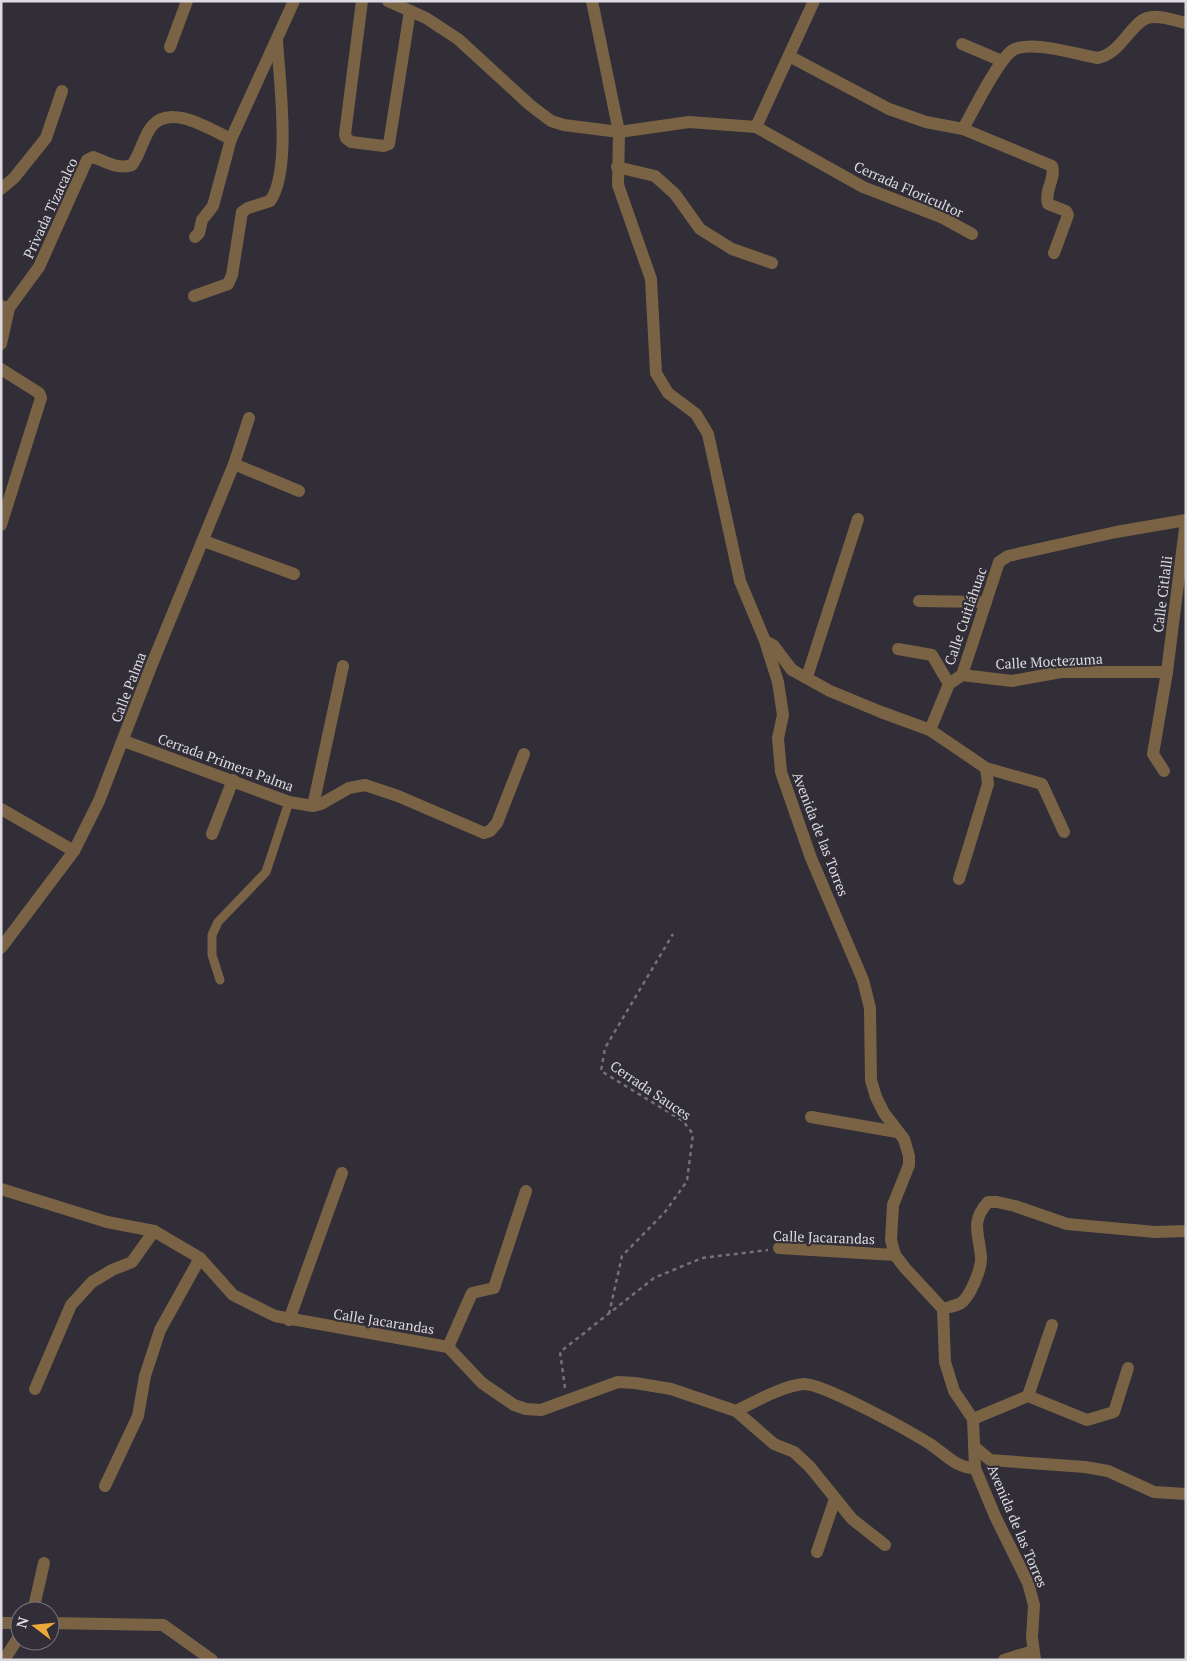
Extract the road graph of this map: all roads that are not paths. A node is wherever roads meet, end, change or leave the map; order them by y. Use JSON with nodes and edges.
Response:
{"nodes":[{"id":1,"x":187,"y":1,"type":"edge"},
{"id":2,"x":294,"y":1,"type":"edge"},
{"id":3,"x":362,"y":1,"type":"edge"},
{"id":4,"x":388,"y":1,"type":"edge"},
{"id":5,"x":592,"y":1,"type":"edge"},
{"id":6,"x":814,"y":1,"type":"edge"},
{"id":7,"x":410,"y":11,"type":"junction"},
{"id":8,"x":1186,"y":23,"type":"edge"},
{"id":9,"x":277,"y":40,"type":"junction"},
{"id":10,"x":962,"y":44,"type":"dead end"},
{"id":11,"x":170,"y":47,"type":"dead end"},
{"id":12,"x":789,"y":56,"type":"junction"},
{"id":13,"x":1002,"y":61,"type":"junction"},
{"id":14,"x":62,"y":91,"type":"dead end"},
{"id":15,"x":756,"y":127,"type":"junction"},
{"id":16,"x":962,"y":128,"type":"junction"},
{"id":17,"x":619,"y":132,"type":"junction"},
{"id":18,"x":231,"y":139,"type":"junction"},
{"id":19,"x":617,"y":167,"type":"junction"},
{"id":20,"x":1,"y":189,"type":"edge"},
{"id":21,"x":972,"y":234,"type":"dead end"},
{"id":22,"x":195,"y":237,"type":"dead end"},
{"id":23,"x":1054,"y":252,"type":"dead end"},
{"id":24,"x":772,"y":263,"type":"dead end"},
{"id":25,"x":194,"y":296,"type":"dead end"},
{"id":26,"x":5,"y":307,"type":"edge"},
{"id":27,"x":1,"y":344,"type":"edge"},
{"id":28,"x":1,"y":368,"type":"edge"},
{"id":29,"x":250,"y":418,"type":"dead end"},
{"id":30,"x":234,"y":464,"type":"junction"},
{"id":31,"x":299,"y":491,"type":"dead end"},
{"id":32,"x":858,"y":519,"type":"dead end"},
{"id":33,"x":1186,"y":520,"type":"edge"},
{"id":34,"x":1,"y":525,"type":"edge"},
{"id":35,"x":204,"y":541,"type":"junction"},
{"id":36,"x":294,"y":574,"type":"dead end"},
{"id":37,"x":919,"y":601,"type":"dead end"},
{"id":38,"x":986,"y":602,"type":"junction"},
{"id":39,"x":765,"y":641,"type":"junction"},
{"id":40,"x":898,"y":649,"type":"dead end"},
{"id":41,"x":343,"y":666,"type":"dead end"},
{"id":42,"x":1168,"y":672,"type":"junction"},
{"id":43,"x":962,"y":675,"type":"junction"},
{"id":44,"x":807,"y":677,"type":"junction"},
{"id":45,"x":948,"y":684,"type":"junction"},
{"id":46,"x":930,"y":730,"type":"junction"},
{"id":47,"x":124,"y":741,"type":"junction"},
{"id":48,"x":524,"y":754,"type":"dead end"},
{"id":49,"x":986,"y":768,"type":"junction"},
{"id":50,"x":1164,"y":771,"type":"dead end"},
{"id":51,"x":232,"y":780,"type":"junction"},
{"id":52,"x":288,"y":802,"type":"junction"},
{"id":53,"x":313,"y":806,"type":"junction"},
{"id":54,"x":1,"y":809,"type":"edge"},
{"id":55,"x":1064,"y":832,"type":"dead end"},
{"id":56,"x":212,"y":834,"type":"dead end"},
{"id":57,"x":74,"y":851,"type":"junction"},
{"id":58,"x":959,"y":879,"type":"dead end"},
{"id":59,"x":1,"y":948,"type":"edge"},
{"id":60,"x":220,"y":980,"type":"dead end"},
{"id":61,"x":811,"y":1116,"type":"dead end"},
{"id":62,"x":897,"y":1132,"type":"junction"},
{"id":63,"x":342,"y":1173,"type":"dead end"},
{"id":64,"x":1,"y":1189,"type":"edge"},
{"id":65,"x":526,"y":1191,"type":"dead end"},
{"id":66,"x":154,"y":1231,"type":"junction"},
{"id":67,"x":1186,"y":1231,"type":"edge"},
{"id":68,"x":779,"y":1248,"type":"road end"},
{"id":69,"x":895,"y":1255,"type":"junction"},
{"id":70,"x":200,"y":1258,"type":"junction"},
{"id":71,"x":942,"y":1309,"type":"junction"},
{"id":72,"x":289,"y":1320,"type":"junction"},
{"id":73,"x":1052,"y":1325,"type":"dead end"},
{"id":74,"x":448,"y":1347,"type":"junction"},
{"id":75,"x":1128,"y":1368,"type":"dead end"},
{"id":76,"x":35,"y":1389,"type":"dead end"},
{"id":77,"x":1028,"y":1396,"type":"junction"},
{"id":78,"x":736,"y":1411,"type":"junction"},
{"id":79,"x":973,"y":1419,"type":"junction"},
{"id":80,"x":976,"y":1448,"type":"junction"},
{"id":81,"x":975,"y":1468,"type":"junction"},
{"id":82,"x":105,"y":1486,"type":"dead end"},
{"id":83,"x":1186,"y":1494,"type":"edge"},
{"id":84,"x":835,"y":1499,"type":"junction"},
{"id":85,"x":885,"y":1545,"type":"dead end"},
{"id":86,"x":818,"y":1552,"type":"dead end"},
{"id":87,"x":44,"y":1563,"type":"dead end"},
{"id":88,"x":34,"y":1601,"type":"edge"},
{"id":89,"x":60,"y":1623,"type":"edge"},
{"id":90,"x":1034,"y":1656,"type":"edge"},
{"id":91,"x":212,"y":1660,"type":"edge"},
{"id":92,"x":1004,"y":1660,"type":"edge"}],
"edges":[{"from":1,"to":11,"type":"street"},
{"from":2,"to":9,"type":"street"},
{"from":3,"to":7,"type":"street"},
{"from":4,"to":7,"type":"street"},
{"from":5,"to":17,"type":"street","name":"Avenida de las Torres"},
{"from":6,"to":12,"type":"street"},
{"from":7,"to":17,"type":"street"},
{"from":8,"to":13,"type":"street"},
{"from":9,"to":18,"type":"street"},
{"from":9,"to":25,"type":"street"},
{"from":10,"to":13,"type":"street"},
{"from":12,"to":15,"type":"street"},
{"from":12,"to":16,"type":"street"},
{"from":13,"to":16,"type":"street"},
{"from":14,"to":20,"type":"street"},
{"from":15,"to":17,"type":"street"},
{"from":15,"to":21,"type":"street","name":"Cerrada Floricultor"},
{"from":16,"to":23,"type":"street"},
{"from":17,"to":19,"type":"street","name":"Avenida de las Torres"},
{"from":18,"to":22,"type":"street"},
{"from":18,"to":26,"type":"street","name":"Privada Tizacalco"},
{"from":19,"to":24,"type":"street"},
{"from":19,"to":39,"type":"street","name":"Avenida de las Torres"},
{"from":26,"to":27,"type":"street"},
{"from":28,"to":34,"type":"street"},
{"from":29,"to":30,"type":"street","name":"Calle Palma"},
{"from":30,"to":31,"type":"street"},
{"from":30,"to":35,"type":"street","name":"Calle Palma"},
{"from":32,"to":44,"type":"street"},
{"from":33,"to":38,"type":"street","name":"Calle Cuitláhuac"},
{"from":33,"to":42,"type":"street","name":"Calle Citlalli"},
{"from":35,"to":36,"type":"street"},
{"from":35,"to":47,"type":"street","name":"Calle Palma"},
{"from":37,"to":38,"type":"street"},
{"from":38,"to":43,"type":"street","name":"Calle Cuitláhuac"},
{"from":39,"to":44,"type":"street"},
{"from":39,"to":62,"type":"street","name":"Avenida de las Torres"},
{"from":40,"to":45,"type":"street"},
{"from":41,"to":53,"type":"street"},
{"from":42,"to":43,"type":"street","name":"Calle Moctezuma"},
{"from":42,"to":50,"type":"street","name":"Calle Citlalli"},
{"from":43,"to":45,"type":"street","name":"Calle Cuitláhuac"},
{"from":44,"to":46,"type":"street"},
{"from":45,"to":46,"type":"street","name":"Calle Cuitláhuac"},
{"from":46,"to":49,"type":"street"},
{"from":47,"to":51,"type":"street","name":"Cerrada Primera Palma"},
{"from":47,"to":57,"type":"street","name":"Calle Palma"},
{"from":48,"to":53,"type":"street"},
{"from":49,"to":55,"type":"street"},
{"from":49,"to":58,"type":"street"},
{"from":51,"to":52,"type":"street","name":"Cerrada Primera Palma"},
{"from":51,"to":56,"type":"street"},
{"from":52,"to":53,"type":"street","name":"Cerrada Primera Palma"},
{"from":52,"to":60,"type":"lane"},
{"from":54,"to":57,"type":"street"},
{"from":57,"to":59,"type":"street","name":"Calle Palma"},
{"from":61,"to":62,"type":"street"},
{"from":62,"to":69,"type":"street","name":"Avenida de las Torres"},
{"from":63,"to":72,"type":"street"},
{"from":64,"to":66,"type":"street","name":"Calle Jacarandas"},
{"from":65,"to":74,"type":"street"},
{"from":66,"to":70,"type":"street","name":"Calle Jacarandas"},
{"from":66,"to":76,"type":"street"},
{"from":67,"to":71,"type":"street"},
{"from":68,"to":69,"type":"street","name":"Calle Jacarandas"},
{"from":69,"to":71,"type":"street"},
{"from":70,"to":72,"type":"street","name":"Calle Jacarandas"},
{"from":70,"to":82,"type":"street"},
{"from":71,"to":79,"type":"street","name":"Avenida de las Torres"},
{"from":72,"to":74,"type":"street","name":"Calle Jacarandas"},
{"from":73,"to":77,"type":"street"},
{"from":74,"to":78,"type":"street","name":"Calle Jacarandas"},
{"from":75,"to":77,"type":"street"},
{"from":77,"to":79,"type":"street"},
{"from":78,"to":81,"type":"street"},
{"from":78,"to":84,"type":"street"},
{"from":79,"to":80,"type":"street","name":"Avenida de las Torres"},
{"from":80,"to":81,"type":"street","name":"Avenida de las Torres"},
{"from":80,"to":83,"type":"street"},
{"from":81,"to":90,"type":"street","name":"Avenida de las Torres"},
{"from":84,"to":85,"type":"street"},
{"from":84,"to":86,"type":"street"},
{"from":87,"to":88,"type":"street"},
{"from":89,"to":91,"type":"street"},
{"from":90,"to":92,"type":"street"}]}
